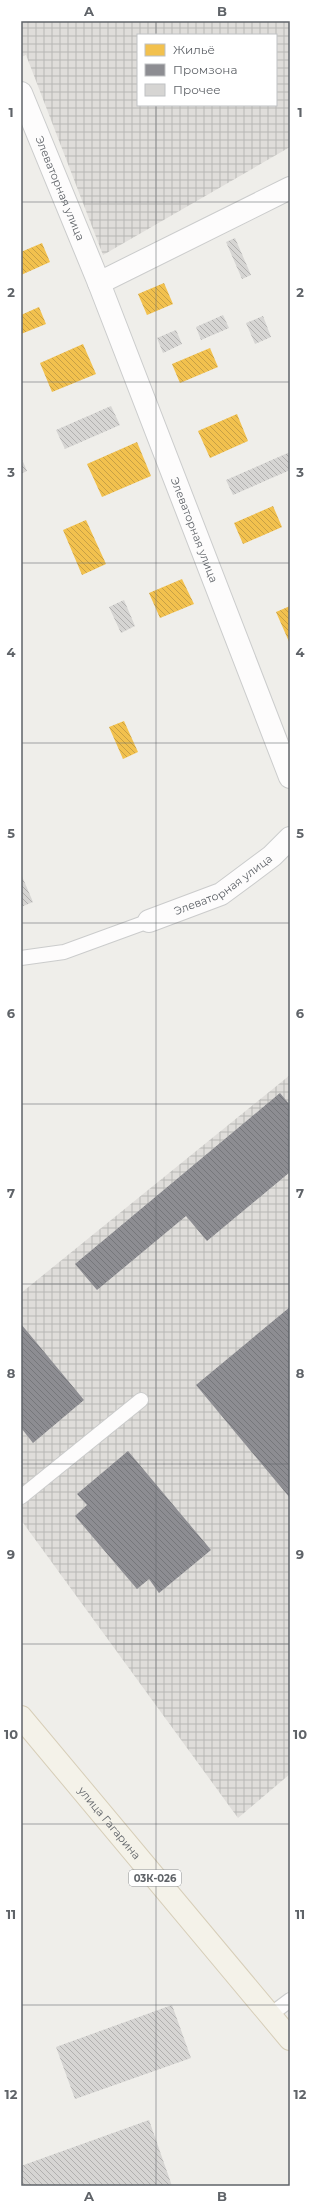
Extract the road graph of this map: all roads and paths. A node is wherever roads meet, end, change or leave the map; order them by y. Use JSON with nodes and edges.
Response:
{"nodes":[{"id":1,"x":21,"y":94,"type":"edge"},
{"id":2,"x":290,"y":188,"type":"edge"},
{"id":3,"x":99,"y":283,"type":"junction"},
{"id":4,"x":290,"y":777,"type":"edge"},
{"id":5,"x":290,"y":838,"type":"edge"},
{"id":6,"x":149,"y":921,"type":"joint"},
{"id":7,"x":21,"y":958,"type":"edge"},
{"id":8,"x":141,"y":1400,"type":"dead end"},
{"id":9,"x":21,"y":1497,"type":"edge"},
{"id":10,"x":21,"y":1717,"type":"edge"},
{"id":11,"x":290,"y":2000,"type":"edge"},
{"id":12,"x":270,"y":2015,"type":"junction"},
{"id":13,"x":290,"y":2038,"type":"edge"}],
"edges":[{"from":1,"to":3,"type":"street","name":"Элеваторная улица"},
{"from":2,"to":3,"type":"street"},
{"from":3,"to":4,"type":"street","name":"Элеваторная улица"},
{"from":5,"to":6,"type":"street","name":"Элеваторная улица"},
{"from":6,"to":7,"type":"lane"},
{"from":8,"to":9,"type":"lane"},
{"from":10,"to":12,"type":"main road","name":"улица Гагарина","number":"03К-026"},
{"from":11,"to":12,"type":"lane"},
{"from":12,"to":13,"type":"main road","name":"улица Гагарина","number":"03К-026"}]}
